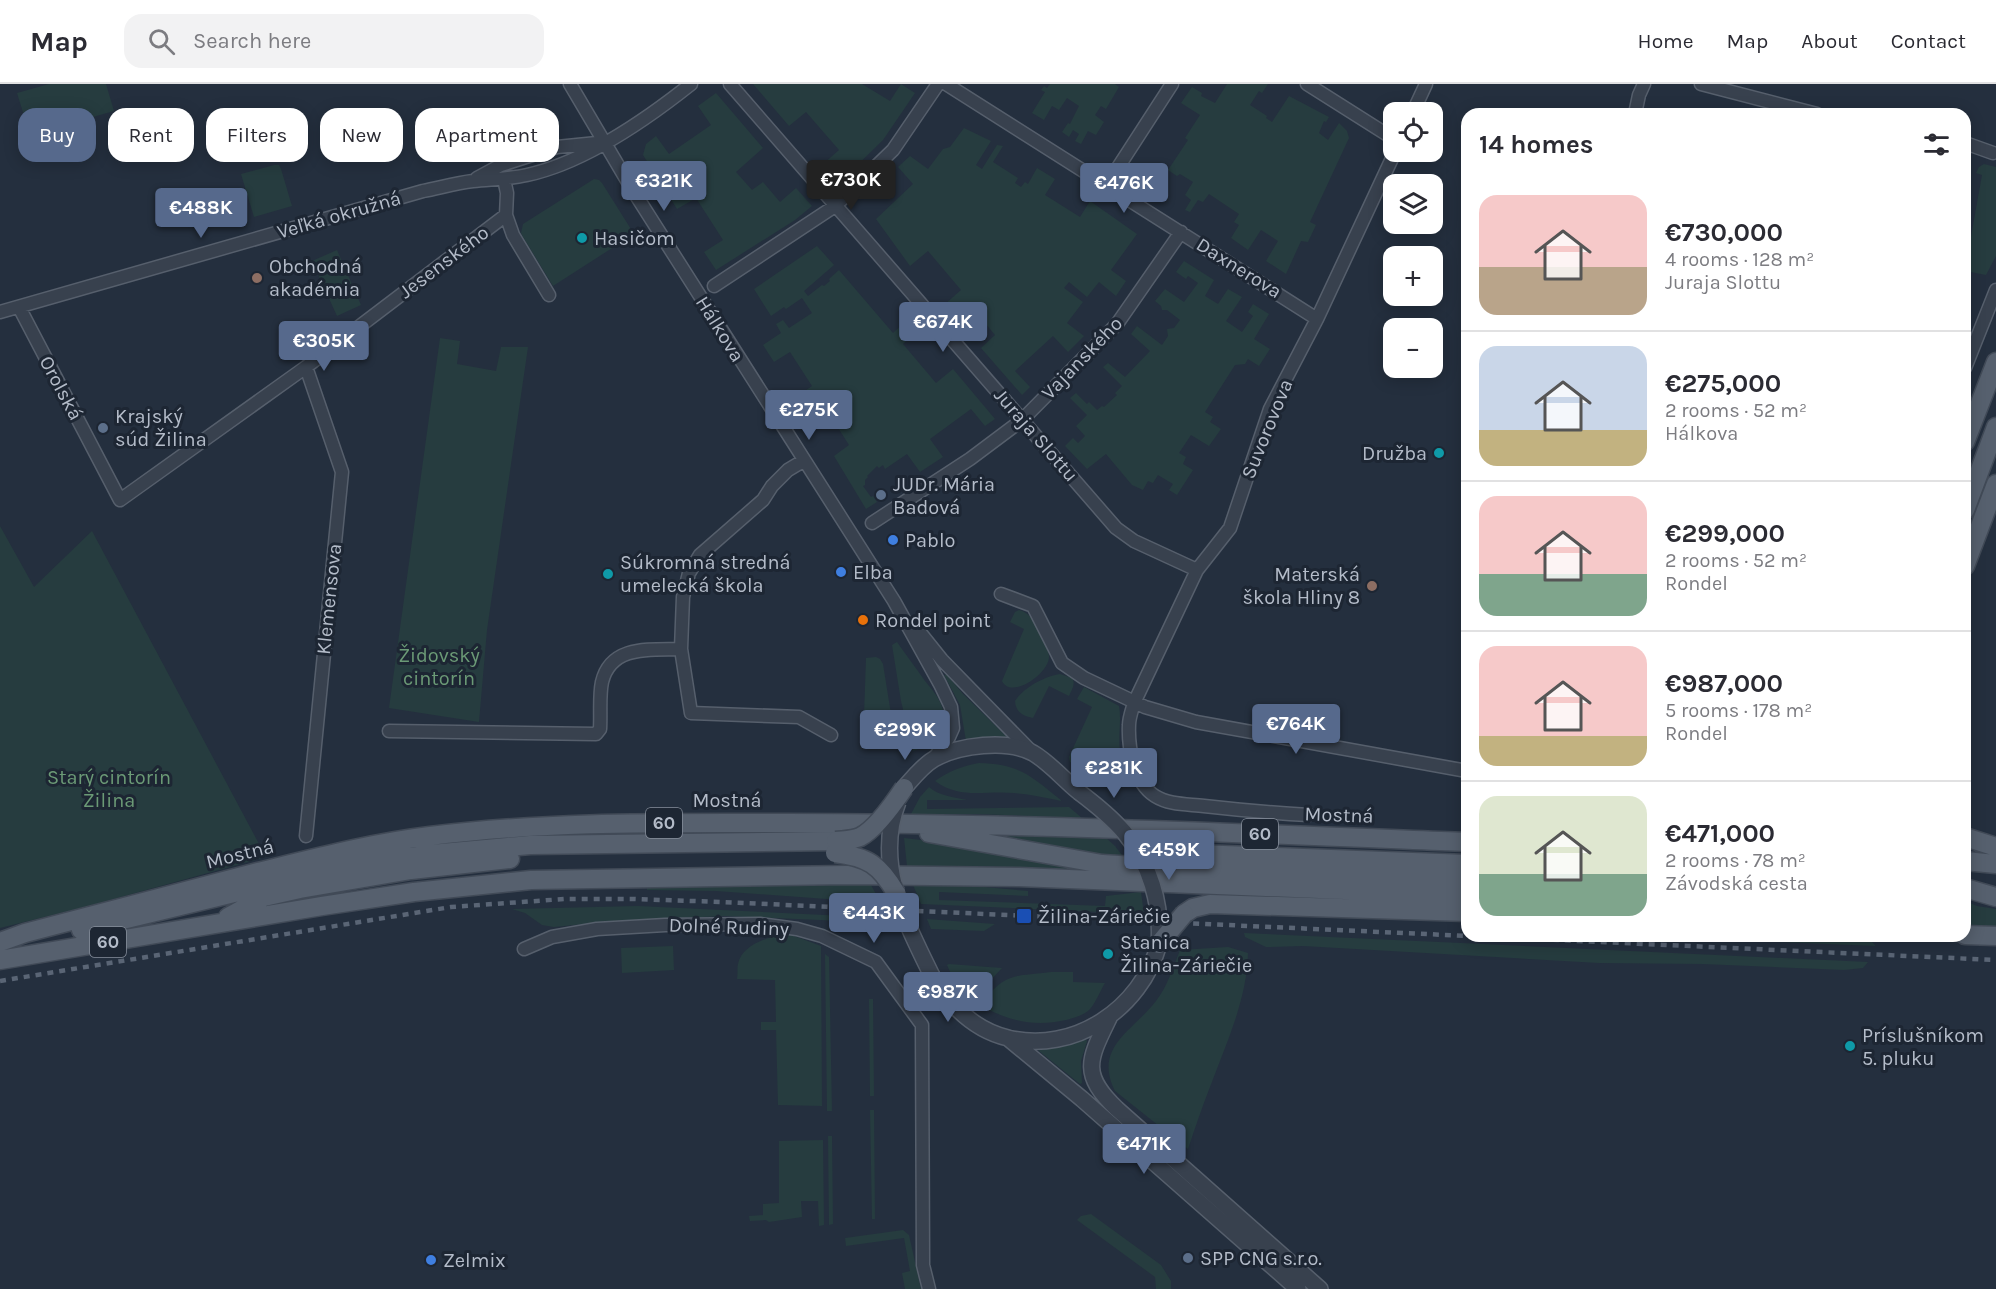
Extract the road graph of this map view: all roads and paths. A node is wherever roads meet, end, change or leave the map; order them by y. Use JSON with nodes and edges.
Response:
{"nodes":[{"id":1,"x":570,"y":84,"type":"edge"},
{"id":2,"x":692,"y":84,"type":"edge"},
{"id":3,"x":730,"y":84,"type":"edge"},
{"id":4,"x":939,"y":84,"type":"edge"},
{"id":5,"x":946,"y":84,"type":"edge"},
{"id":6,"x":1172,"y":84,"type":"edge"},
{"id":7,"x":1307,"y":84,"type":"edge"},
{"id":8,"x":1426,"y":84,"type":"edge"},
{"id":9,"x":1644,"y":84,"type":"edge"},
{"id":10,"x":1701,"y":84,"type":"edge"},
{"id":11,"x":1418,"y":102,"type":"edge"},
{"id":12,"x":1636,"y":108,"type":"edge"},
{"id":13,"x":1794,"y":108,"type":"edge"},
{"id":14,"x":1383,"y":131,"type":"edge"},
{"id":15,"x":604,"y":142,"type":"junction"},
{"id":16,"x":1971,"y":144,"type":"edge"},
{"id":17,"x":1993,"y":153,"type":"dead end"},
{"id":18,"x":1390,"y":162,"type":"edge"},
{"id":19,"x":504,"y":179,"type":"junction"},
{"id":20,"x":472,"y":181,"type":"junction"},
{"id":21,"x":1106,"y":186,"type":"junction"},
{"id":22,"x":835,"y":206,"type":"junction"},
{"id":23,"x":507,"y":215,"type":"junction"},
{"id":24,"x":1181,"y":232,"type":"junction"},
{"id":25,"x":714,"y":286,"type":"dead end"},
{"id":26,"x":1996,"y":290,"type":"edge"},
{"id":27,"x":549,"y":295,"type":"dead end"},
{"id":28,"x":19,"y":307,"type":"junction"},
{"id":29,"x":0,"y":312,"type":"edge"},
{"id":30,"x":1317,"y":319,"type":"junction"},
{"id":31,"x":1971,"y":353,"type":"edge"},
{"id":32,"x":1996,"y":362,"type":"edge"},
{"id":33,"x":306,"y":367,"type":"junction"},
{"id":34,"x":1022,"y":420,"type":"junction"},
{"id":35,"x":1971,"y":427,"type":"edge"},
{"id":36,"x":1996,"y":427,"type":"edge"},
{"id":37,"x":803,"y":461,"type":"junction"},
{"id":38,"x":1996,"y":484,"type":"edge"},
{"id":39,"x":1971,"y":494,"type":"edge"},
{"id":40,"x":120,"y":500,"type":"joint"},
{"id":41,"x":872,"y":524,"type":"dead end"},
{"id":42,"x":1971,"y":550,"type":"edge"},
{"id":43,"x":1197,"y":570,"type":"junction"},
{"id":44,"x":1001,"y":594,"type":"dead end"},
{"id":45,"x":894,"y":601,"type":"junction"},
{"id":46,"x":681,"y":649,"type":"junction"},
{"id":47,"x":1134,"y":703,"type":"junction"},
{"id":48,"x":389,"y":730,"type":"dead end"},
{"id":49,"x":831,"y":735,"type":"dead end"},
{"id":50,"x":1034,"y":754,"type":"junction"},
{"id":51,"x":933,"y":760,"type":"junction"},
{"id":52,"x":1461,"y":770,"type":"edge"},
{"id":53,"x":904,"y":788,"type":"junction"},
{"id":54,"x":1309,"y":815,"type":"dead end"},
{"id":55,"x":855,"y":823,"type":"junction"},
{"id":56,"x":1125,"y":832,"type":"junction"},
{"id":57,"x":306,"y":836,"type":"dead end"},
{"id":58,"x":1971,"y":839,"type":"edge"},
{"id":59,"x":1461,"y":842,"type":"edge"},
{"id":60,"x":1996,"y":847,"type":"edge"},
{"id":61,"x":778,"y":848,"type":"junction"},
{"id":62,"x":1971,"y":862,"type":"edge"},
{"id":63,"x":1461,"y":864,"type":"edge"},
{"id":64,"x":1996,"y":864,"type":"edge"},
{"id":65,"x":1461,"y":880,"type":"edge"},
{"id":66,"x":1971,"y":891,"type":"edge"},
{"id":67,"x":896,"y":894,"type":"junction"},
{"id":68,"x":1461,"y":897,"type":"edge"},
{"id":69,"x":1996,"y":897,"type":"edge"},
{"id":70,"x":1461,"y":898,"type":"edge"},
{"id":71,"x":1405,"y":911,"type":"junction"},
{"id":72,"x":1461,"y":912,"type":"edge"},
{"id":73,"x":216,"y":924,"type":"junction"},
{"id":74,"x":1971,"y":934,"type":"edge"},
{"id":75,"x":1996,"y":936,"type":"edge"},
{"id":76,"x":1159,"y":945,"type":"junction"},
{"id":77,"x":1,"y":948,"type":"edge"},
{"id":78,"x":524,"y":949,"type":"dead end"},
{"id":79,"x":1109,"y":1018,"type":"junction"},
{"id":80,"x":1002,"y":1036,"type":"junction"},
{"id":81,"x":929,"y":1289,"type":"edge"},
{"id":82,"x":1298,"y":1289,"type":"edge"},
{"id":83,"x":1320,"y":1289,"type":"edge"}],
"edges":[{"from":1,"to":15,"type":"street","name":"Hálkova"},
{"from":2,"to":15,"type":"street","name":"Veľká okružná"},
{"from":3,"to":22,"type":"street","name":"Juraja Slottu"},
{"from":4,"to":22,"type":"street"},
{"from":5,"to":21,"type":"street","name":"Daxnerova"},
{"from":6,"to":21,"type":"street"},
{"from":7,"to":14,"type":"street"},
{"from":8,"to":11,"type":"street"},
{"from":9,"to":12,"type":"street"},
{"from":10,"to":13,"type":"street"},
{"from":15,"to":19,"type":"street","name":"Veľká okružná"},
{"from":15,"to":20,"type":"street","name":"Veľká okružná"},
{"from":15,"to":37,"type":"street","name":"Hálkova"},
{"from":16,"to":17,"type":"street"},
{"from":18,"to":30,"type":"street","name":"Suvorovova"},
{"from":19,"to":20,"type":"street","name":"Veľká okružná"},
{"from":19,"to":23,"type":"street"},
{"from":20,"to":28,"type":"street","name":"Veľká okružná"},
{"from":21,"to":24,"type":"street","name":"Daxnerova"},
{"from":22,"to":25,"type":"street"},
{"from":22,"to":34,"type":"street","name":"Juraja Slottu"},
{"from":23,"to":27,"type":"street"},
{"from":23,"to":33,"type":"street","name":"Jesenského"},
{"from":24,"to":30,"type":"street","name":"Daxnerova"},
{"from":24,"to":34,"type":"street","name":"Vajanského"},
{"from":26,"to":31,"type":"street"},
{"from":28,"to":29,"type":"street","name":"Veľká okružná"},
{"from":28,"to":40,"type":"street","name":"Orolská"},
{"from":30,"to":43,"type":"street","name":"Suvorovova"},
{"from":32,"to":35,"type":"main road"},
{"from":33,"to":40,"type":"street","name":"Jesenského"},
{"from":33,"to":57,"type":"street","name":"Klemensova"},
{"from":34,"to":41,"type":"street","name":"Vajanského"},
{"from":34,"to":43,"type":"street","name":"Juraja Slottu"},
{"from":36,"to":39,"type":"main road"},
{"from":37,"to":45,"type":"street","name":"Hálkova"},
{"from":37,"to":46,"type":"street"},
{"from":38,"to":42,"type":"main road"},
{"from":43,"to":47,"type":"street","name":"Suvorovova"},
{"from":44,"to":47,"type":"street"},
{"from":45,"to":50,"type":"street","name":"Hálkova"},
{"from":45,"to":51,"type":"street","name":"Hálkova"},
{"from":46,"to":48,"type":"street"},
{"from":46,"to":49,"type":"street"},
{"from":47,"to":52,"type":"street"},
{"from":47,"to":54,"type":"street","name":"Suvorovova"},
{"from":50,"to":51,"type":"street"},
{"from":50,"to":56,"type":"street","bridge":true},
{"from":51,"to":53,"type":"street"},
{"from":53,"to":61,"type":"main road","bridge":true},
{"from":53,"to":67,"type":"street","bridge":true},
{"from":55,"to":59,"type":"main road","name":"Mostná","number":"60"},
{"from":55,"to":65,"type":"main road"},
{"from":55,"to":77,"type":"main road","name":"Mostná","number":"60"},
{"from":56,"to":63,"type":"main road"},
{"from":56,"to":76,"type":"street","bridge":true},
{"from":58,"to":60,"type":"main road"},
{"from":61,"to":67,"type":"main road","bridge":true},
{"from":61,"to":73,"type":"main road"},
{"from":61,"to":77,"type":"main road"},
{"from":62,"to":64,"type":"main road"},
{"from":66,"to":69,"type":"main road"},
{"from":67,"to":80,"type":"street","bridge":true},
{"from":68,"to":73,"type":"main road","number":"60"},
{"from":70,"to":71,"type":"main road"},
{"from":71,"to":72,"type":"main road"},
{"from":71,"to":76,"type":"main road","bridge":true},
{"from":73,"to":77,"type":"main road","number":"60"},
{"from":74,"to":75,"type":"main road"},
{"from":76,"to":79,"type":"street"},
{"from":78,"to":81,"type":"street","name":"Dolné Rudiny"},
{"from":79,"to":80,"type":"street"},
{"from":79,"to":83,"type":"street"},
{"from":80,"to":82,"type":"street"}]}
